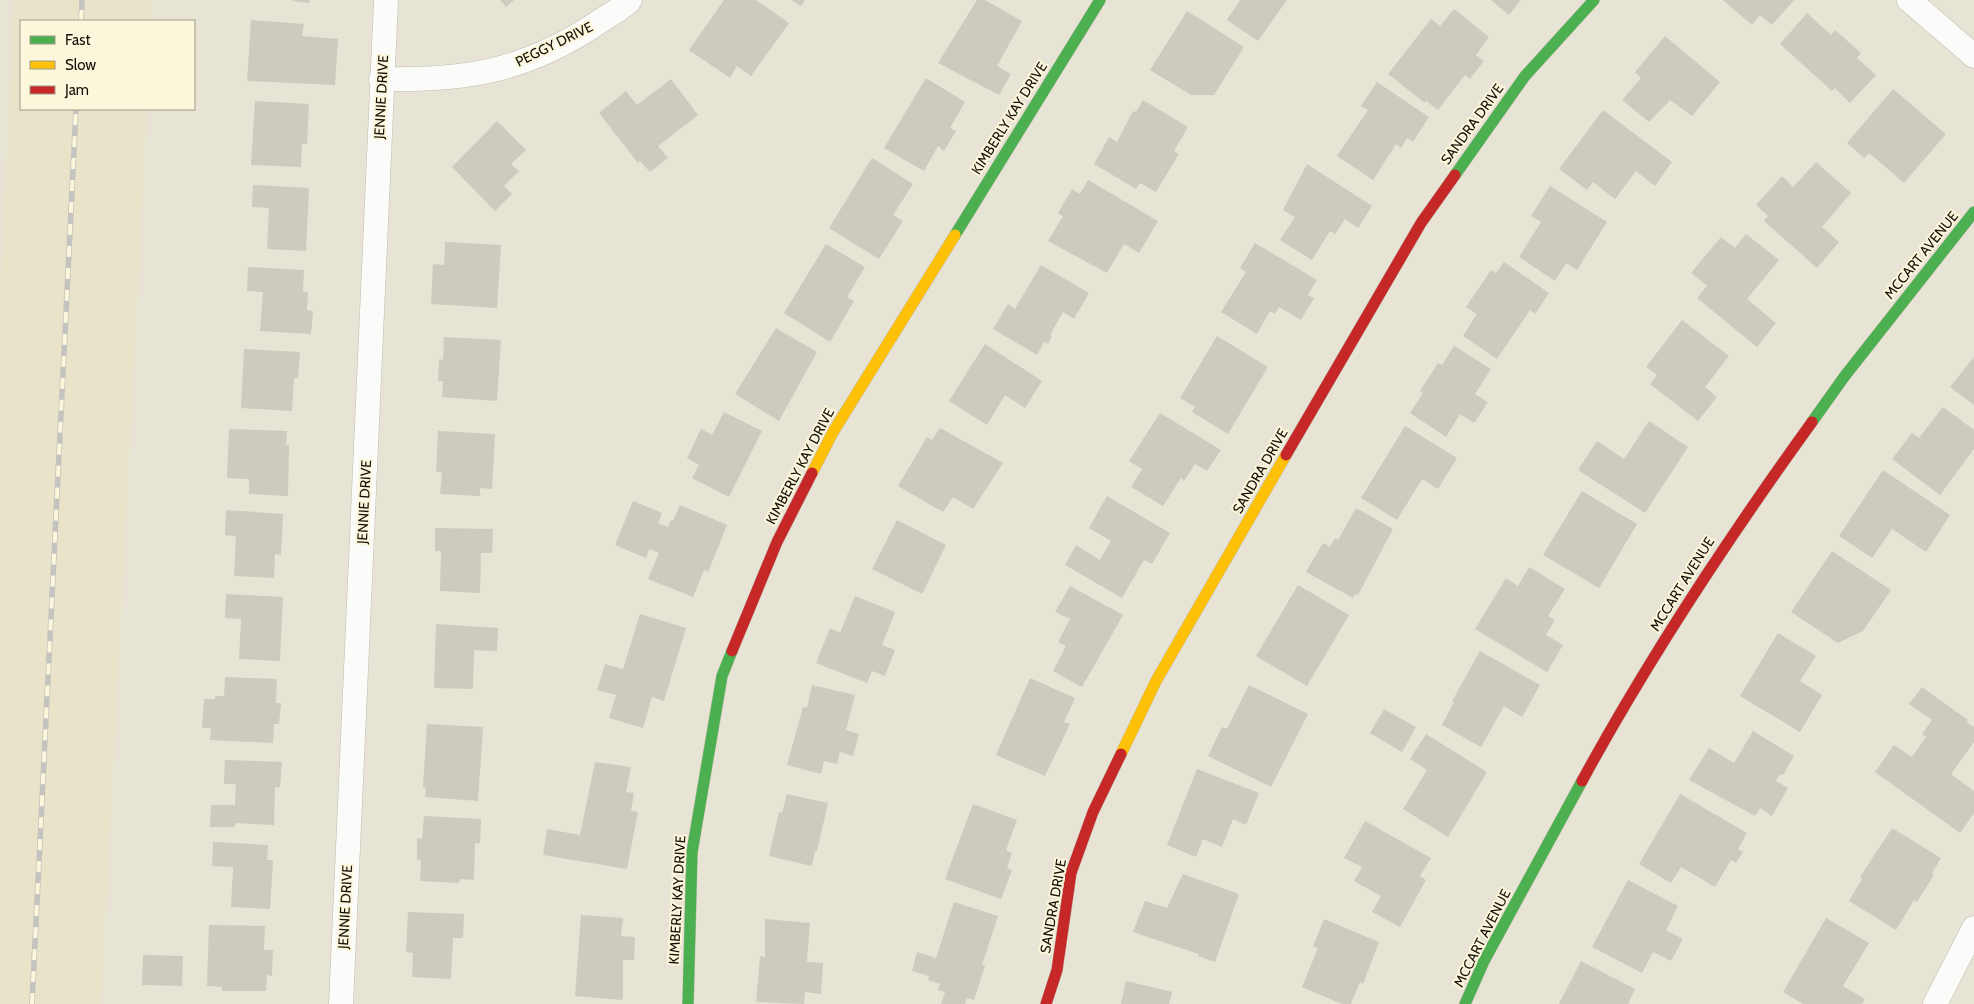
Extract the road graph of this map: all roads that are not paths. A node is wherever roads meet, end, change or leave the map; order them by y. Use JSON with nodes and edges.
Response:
{"nodes":[{"id":1,"x":386,"y":0,"type":"edge"},
{"id":2,"x":630,"y":0,"type":"edge"},
{"id":3,"x":1100,"y":0,"type":"edge"},
{"id":4,"x":1594,"y":0,"type":"edge"},
{"id":5,"x":1909,"y":0,"type":"edge"},
{"id":6,"x":1974,"y":56,"type":"edge"},
{"id":7,"x":382,"y":79,"type":"junction"},
{"id":8,"x":1974,"y":212,"type":"edge"},
{"id":9,"x":1974,"y":928,"type":"edge"},
{"id":10,"x":341,"y":1004,"type":"edge"},
{"id":11,"x":688,"y":1004,"type":"edge"},
{"id":12,"x":1046,"y":1004,"type":"edge"},
{"id":13,"x":1466,"y":1004,"type":"edge"},
{"id":14,"x":1935,"y":1004,"type":"edge"}],
"edges":[{"from":1,"to":7,"type":"street","name":"JENNIE DRIVE"},
{"from":2,"to":7,"type":"street","name":"PEGGY DRIVE"},
{"from":3,"to":11,"type":"street","name":"KIMBERLY KAY DRIVE"},
{"from":4,"to":12,"type":"street","name":"SANDRA DRIVE"},
{"from":5,"to":6,"type":"street"},
{"from":7,"to":10,"type":"street","name":"JENNIE DRIVE"},
{"from":8,"to":13,"type":"street","name":"MCCART AVENUE"},
{"from":9,"to":14,"type":"street"}]}
